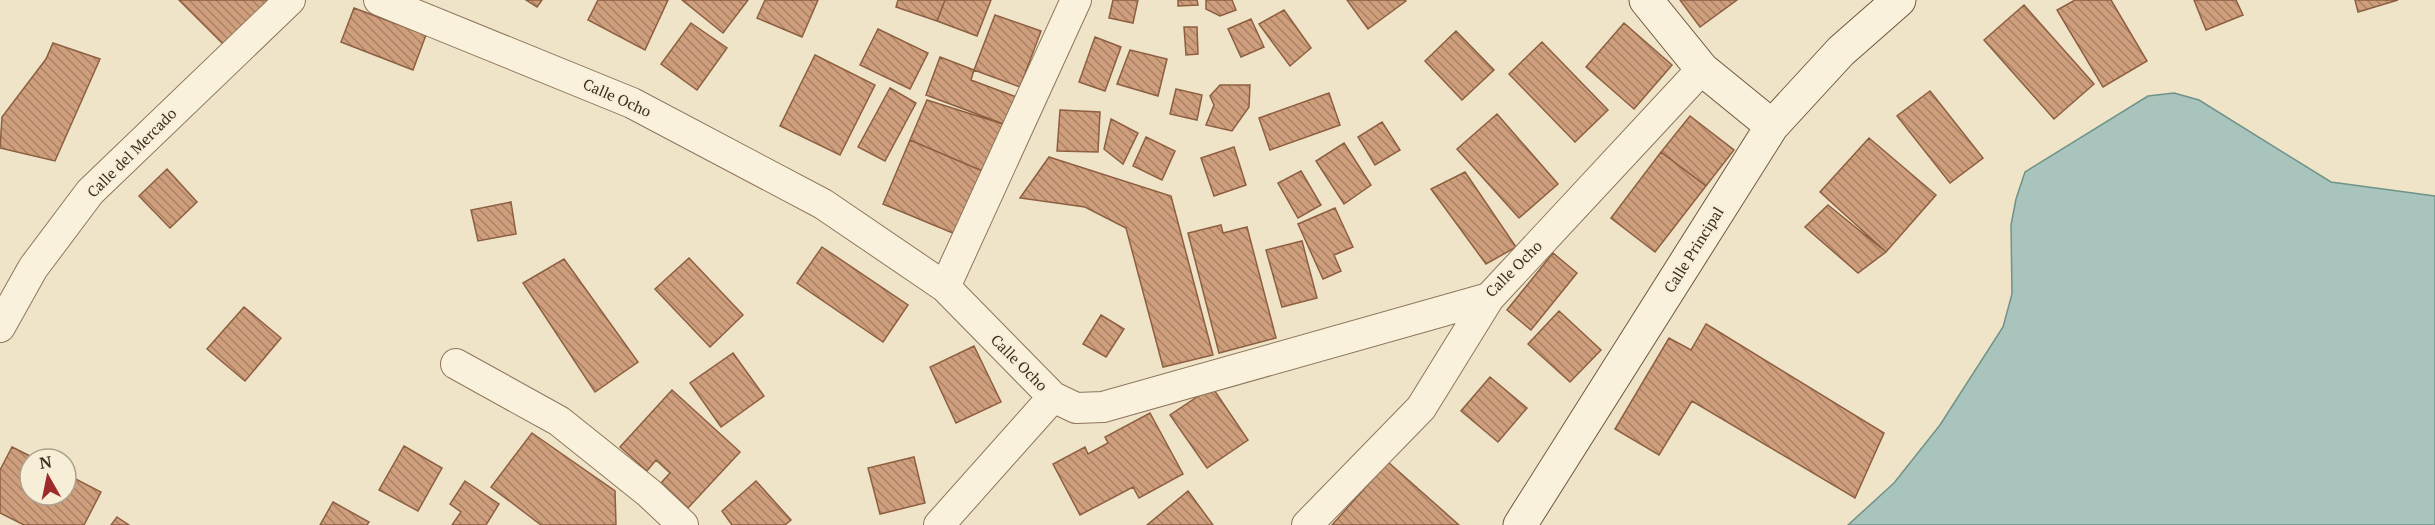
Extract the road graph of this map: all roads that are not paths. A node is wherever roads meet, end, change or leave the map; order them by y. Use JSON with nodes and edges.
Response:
{"nodes":[{"id":1,"x":290,"y":0,"type":"edge"},
{"id":2,"x":379,"y":0,"type":"edge"},
{"id":3,"x":1076,"y":0,"type":"edge"},
{"id":4,"x":1646,"y":0,"type":"edge"},
{"id":5,"x":1899,"y":0,"type":"edge"},
{"id":6,"x":1702,"y":69,"type":"junction"},
{"id":7,"x":1772,"y":126,"type":"junction"},
{"id":8,"x":945,"y":287,"type":"junction"},
{"id":9,"x":1489,"y":298,"type":"junction"},
{"id":10,"x":0,"y":327,"type":"edge"},
{"id":11,"x":456,"y":364,"type":"dead end"},
{"id":12,"x":1053,"y":398,"type":"junction"},
{"id":13,"x":683,"y":525,"type":"edge"},
{"id":14,"x":939,"y":525,"type":"edge"},
{"id":15,"x":1307,"y":525,"type":"edge"},
{"id":16,"x":1520,"y":525,"type":"edge"}],
"edges":[{"from":1,"to":10,"type":"street","name":"Calle del Mercado"},
{"from":2,"to":8,"type":"street","name":"Calle Ocho"},
{"from":3,"to":8,"type":"street"},
{"from":4,"to":6,"type":"street"},
{"from":5,"to":7,"type":"street","name":"Calle Principal"},
{"from":6,"to":7,"type":"street"},
{"from":6,"to":9,"type":"street","name":"Calle Ocho"},
{"from":7,"to":16,"type":"street","name":"Calle Principal"},
{"from":8,"to":12,"type":"street","name":"Calle Ocho"},
{"from":9,"to":12,"type":"street","name":"Calle Ocho"},
{"from":9,"to":15,"type":"street"},
{"from":11,"to":13,"type":"street"},
{"from":12,"to":14,"type":"street"}]}
